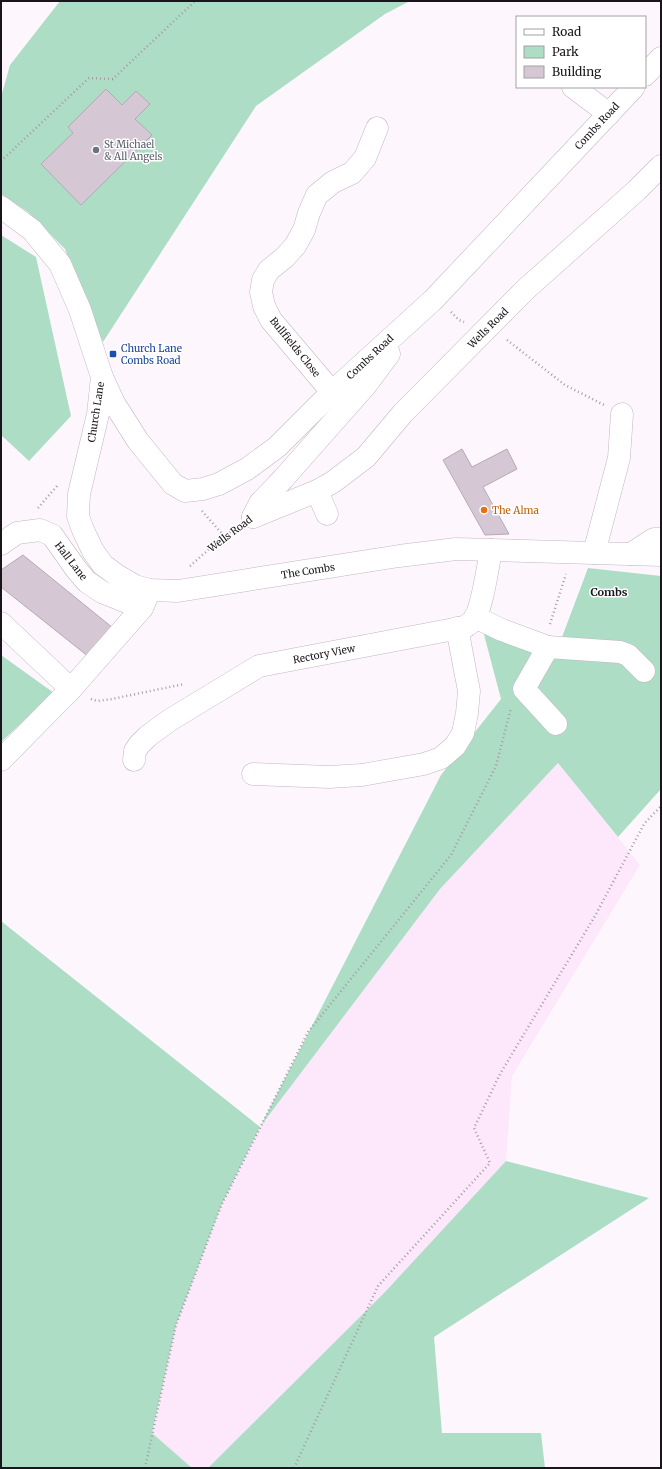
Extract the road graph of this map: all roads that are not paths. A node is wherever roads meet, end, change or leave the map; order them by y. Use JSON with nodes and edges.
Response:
{"nodes":[{"id":1,"x":661,"y":58,"type":"edge"},
{"id":2,"x":646,"y":74,"type":"edge"},
{"id":3,"x":574,"y":88,"type":"edge"},
{"id":4,"x":633,"y":88,"type":"edge"},
{"id":5,"x":609,"y":114,"type":"junction"},
{"id":6,"x":378,"y":128,"type":"dead end"},
{"id":7,"x":661,"y":166,"type":"edge"},
{"id":8,"x":1,"y":207,"type":"edge"},
{"id":9,"x":385,"y":343,"type":"junction"},
{"id":10,"x":102,"y":377,"type":"junction"},
{"id":11,"x":332,"y":392,"type":"junction"},
{"id":12,"x":622,"y":414,"type":"road end"},
{"id":13,"x":317,"y":491,"type":"junction"},
{"id":14,"x":327,"y":514,"type":"dead end"},
{"id":15,"x":9,"y":539,"type":"edge"},
{"id":16,"x":661,"y":539,"type":"edge"},
{"id":17,"x":491,"y":550,"type":"junction"},
{"id":18,"x":584,"y":552,"type":"junction"},
{"id":19,"x":631,"y":554,"type":"junction"},
{"id":20,"x":661,"y":555,"type":"edge"},
{"id":21,"x":146,"y":599,"type":"junction"},
{"id":22,"x":476,"y":617,"type":"junction"},
{"id":23,"x":1,"y":623,"type":"edge"},
{"id":24,"x":457,"y":628,"type":"junction"},
{"id":25,"x":538,"y":643,"type":"junction"},
{"id":26,"x":644,"y":671,"type":"dead end"},
{"id":27,"x":71,"y":689,"type":"junction"},
{"id":28,"x":556,"y":724,"type":"dead end"},
{"id":29,"x":1,"y":760,"type":"edge"},
{"id":30,"x":134,"y":760,"type":"dead end"},
{"id":31,"x":253,"y":774,"type":"dead end"}],
"edges":[{"from":1,"to":2,"type":"street"},
{"from":3,"to":5,"type":"street"},
{"from":4,"to":5,"type":"street","name":"Combs Road"},
{"from":5,"to":9,"type":"street","name":"Combs Road"},
{"from":6,"to":11,"type":"street","name":"Bullfields Close"},
{"from":7,"to":13,"type":"street","name":"Wells Road"},
{"from":8,"to":10,"type":"street","name":"Church Lane"},
{"from":9,"to":11,"type":"street","name":"Combs Road"},
{"from":9,"to":13,"type":"street","name":"Wells Road"},
{"from":10,"to":11,"type":"street","name":"Combs Road"},
{"from":10,"to":21,"type":"street","name":"Church Lane"},
{"from":12,"to":18,"type":"street"},
{"from":13,"to":14,"type":"street"},
{"from":15,"to":21,"type":"street","name":"Hall Lane"},
{"from":16,"to":19,"type":"street"},
{"from":17,"to":18,"type":"street","name":"The Combs"},
{"from":17,"to":21,"type":"street","name":"The Combs"},
{"from":17,"to":22,"type":"street"},
{"from":18,"to":19,"type":"street","name":"The Combs"},
{"from":19,"to":20,"type":"street","name":"The Combs"},
{"from":21,"to":27,"type":"street"},
{"from":22,"to":24,"type":"street","name":"Rectory View"},
{"from":22,"to":25,"type":"street"},
{"from":23,"to":27,"type":"street"},
{"from":24,"to":30,"type":"street","name":"Rectory View"},
{"from":24,"to":31,"type":"street"},
{"from":25,"to":26,"type":"street"},
{"from":25,"to":28,"type":"street"},
{"from":27,"to":29,"type":"street"}]}
